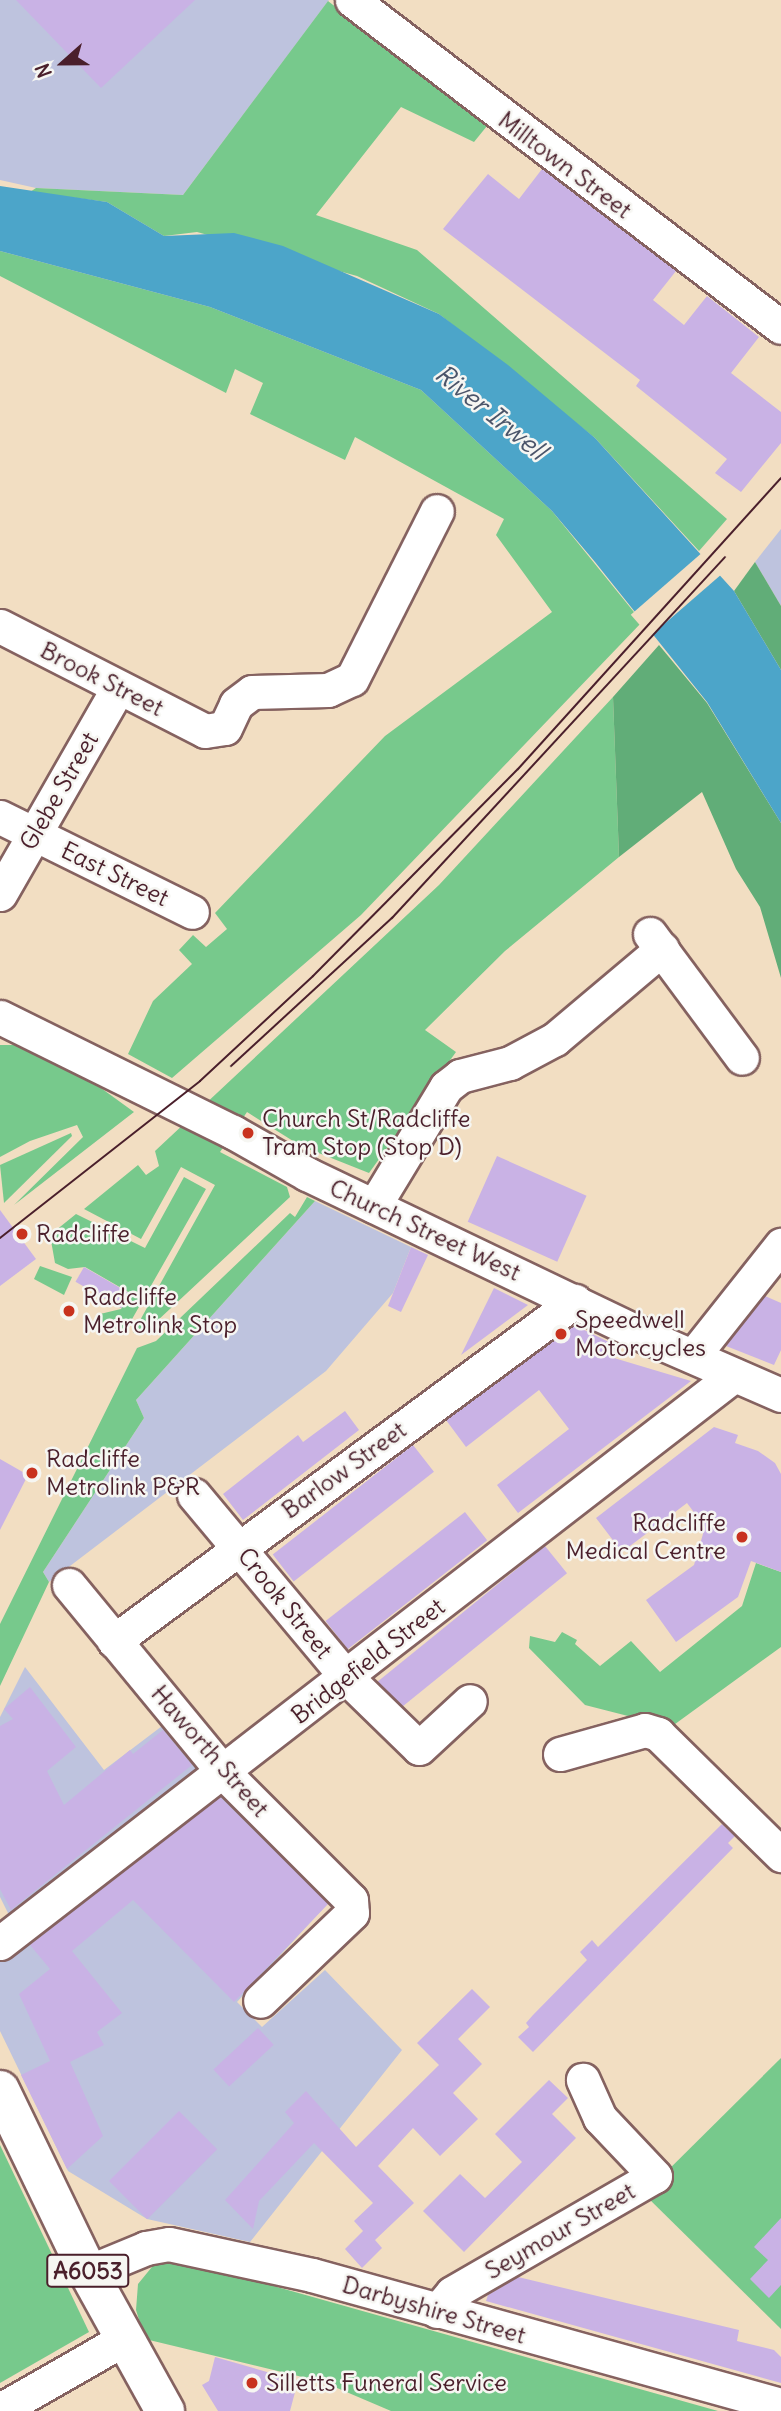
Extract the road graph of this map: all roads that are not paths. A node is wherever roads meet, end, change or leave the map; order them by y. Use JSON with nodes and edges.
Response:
{"nodes":[{"id":1,"x":352,"y":0,"type":"edge"},
{"id":2,"x":781,"y":327,"type":"edge"},
{"id":3,"x":437,"y":511,"type":"dead end"},
{"id":4,"x":0,"y":626,"type":"edge"},
{"id":5,"x":118,"y":688,"type":"junction"},
{"id":6,"x":0,"y":817,"type":"edge"},
{"id":7,"x":35,"y":835,"type":"junction"},
{"id":8,"x":0,"y":894,"type":"edge"},
{"id":9,"x":192,"y":912,"type":"dead end"},
{"id":10,"x":0,"y":1017,"type":"edge"},
{"id":11,"x":742,"y":1058,"type":"dead end"},
{"id":12,"x":374,"y":1206,"type":"junction"},
{"id":13,"x":781,"y":1245,"type":"edge"},
{"id":14,"x":575,"y":1301,"type":"junction"},
{"id":15,"x":693,"y":1356,"type":"junction"},
{"id":16,"x":734,"y":1375,"type":"junction"},
{"id":17,"x":781,"y":1395,"type":"edge"},
{"id":18,"x":194,"y":1495,"type":"dead end"},
{"id":19,"x":239,"y":1547,"type":"junction"},
{"id":20,"x":69,"y":1585,"type":"dead end"},
{"id":21,"x":114,"y":1641,"type":"junction"},
{"id":22,"x":346,"y":1678,"type":"junction"},
{"id":23,"x":470,"y":1701,"type":"dead end"},
{"id":24,"x":560,"y":1754,"type":"dead end"},
{"id":25,"x":223,"y":1772,"type":"junction"},
{"id":26,"x":781,"y":1855,"type":"edge"},
{"id":27,"x":0,"y":1943,"type":"edge"},
{"id":28,"x":260,"y":2001,"type":"dead end"},
{"id":29,"x":583,"y":2080,"type":"dead end"},
{"id":30,"x":0,"y":2090,"type":"edge"},
{"id":31,"x":88,"y":2272,"type":"junction"},
{"id":32,"x":437,"y":2311,"type":"junction"},
{"id":33,"x":124,"y":2339,"type":"junction"},
{"id":34,"x":781,"y":2405,"type":"edge"},
{"id":35,"x":0,"y":2410,"type":"edge"},
{"id":36,"x":165,"y":2411,"type":"edge"}],
"edges":[{"from":1,"to":2,"type":"street","name":"Milltown Street"},
{"from":3,"to":5,"type":"street","name":"Brook Street"},
{"from":4,"to":5,"type":"street","name":"Brook Street"},
{"from":5,"to":7,"type":"street","name":"Glebe Street"},
{"from":6,"to":7,"type":"street","name":"East Street"},
{"from":7,"to":8,"type":"street","name":"Glebe Street"},
{"from":7,"to":9,"type":"street","name":"East Street"},
{"from":10,"to":12,"type":"street","name":"Church Street West"},
{"from":11,"to":12,"type":"street"},
{"from":12,"to":14,"type":"street","name":"Church Street West"},
{"from":13,"to":15,"type":"street"},
{"from":14,"to":15,"type":"street","name":"Church Street West"},
{"from":14,"to":19,"type":"street","name":"Barlow Street"},
{"from":15,"to":16,"type":"street","name":"Church Street West"},
{"from":16,"to":17,"type":"street","name":"Church Street West"},
{"from":16,"to":22,"type":"street","name":"Bridgefield Street"},
{"from":18,"to":19,"type":"street","name":"Crook Street"},
{"from":19,"to":21,"type":"street","name":"Barlow Street"},
{"from":19,"to":22,"type":"street","name":"Crook Street"},
{"from":20,"to":21,"type":"street","name":"Haworth Street"},
{"from":21,"to":25,"type":"street","name":"Haworth Street"},
{"from":22,"to":23,"type":"street","name":"Crook Street"},
{"from":22,"to":25,"type":"street","name":"Bridgefield Street"},
{"from":24,"to":26,"type":"street"},
{"from":25,"to":27,"type":"street","name":"Bridgefield Street"},
{"from":25,"to":28,"type":"street","name":"Haworth Street"},
{"from":29,"to":32,"type":"street","name":"Seymour Street"},
{"from":30,"to":31,"type":"main road","number":"A6053"},
{"from":31,"to":32,"type":"street","name":"Darbyshire Street"},
{"from":31,"to":33,"type":"main road","number":"A6053"},
{"from":32,"to":34,"type":"street","name":"Darbyshire Street"},
{"from":33,"to":35,"type":"street"},
{"from":33,"to":36,"type":"main road","number":"A6053"}]}
